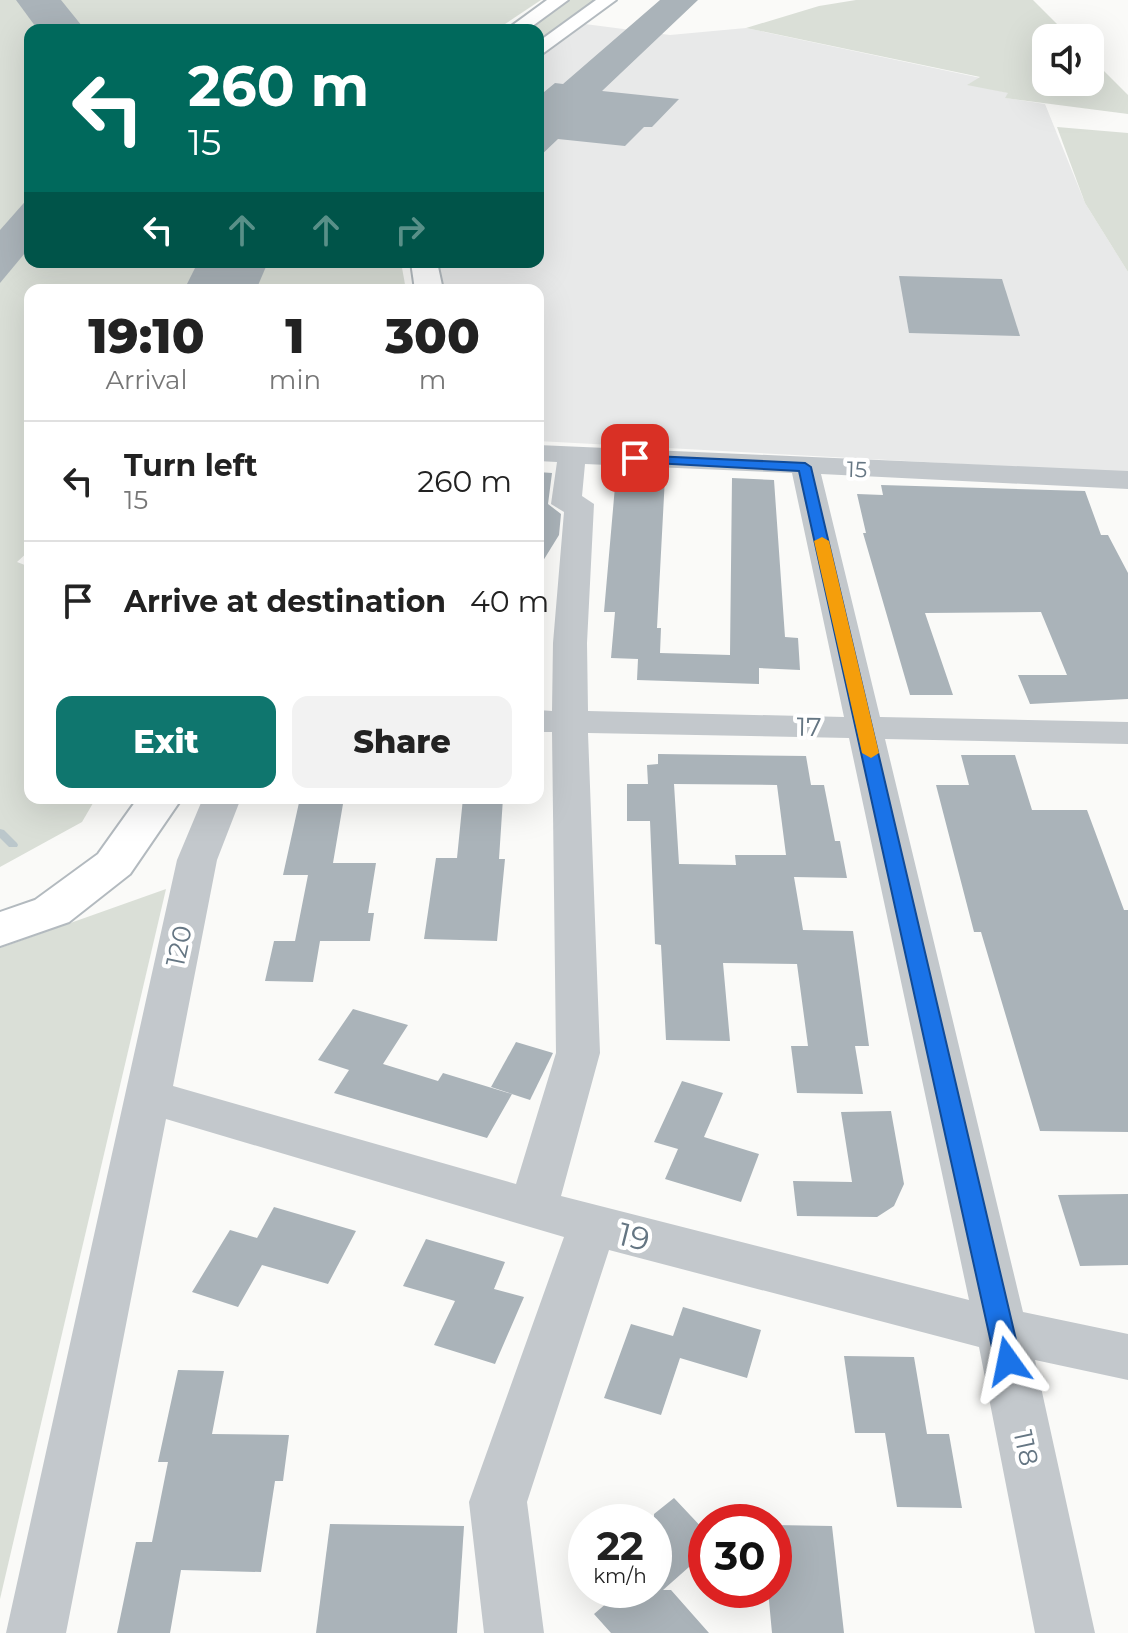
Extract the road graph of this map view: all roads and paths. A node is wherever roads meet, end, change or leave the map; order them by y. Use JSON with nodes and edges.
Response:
{"nodes":[{"id":1,"x":559,"y":0,"type":"edge"},
{"id":2,"x":607,"y":0,"type":"edge"},
{"id":3,"x":524,"y":24,"type":"edge"},
{"id":4,"x":544,"y":47,"type":"edge"},
{"id":5,"x":544,"y":453,"type":"edge"},
{"id":6,"x":572,"y":455,"type":"junction"},
{"id":7,"x":805,"y":467,"type":"junction"},
{"id":8,"x":1128,"y":480,"type":"edge"},
{"id":9,"x":554,"y":722,"type":"edge"},
{"id":10,"x":865,"y":728,"type":"junction"},
{"id":11,"x":1128,"y":733,"type":"edge"},
{"id":12,"x":156,"y":804,"type":"edge"},
{"id":13,"x":220,"y":804,"type":"edge"},
{"id":14,"x":0,"y":930,"type":"edge"},
{"id":15,"x":146,"y":1096,"type":"junction"},
{"id":16,"x":532,"y":1211,"type":"junction"},
{"id":17,"x":592,"y":1227,"type":"junction"},
{"id":18,"x":1002,"y":1331,"type":"junction"},
{"id":19,"x":1128,"y":1357,"type":"edge"},
{"id":20,"x":36,"y":1633,"type":"edge"},
{"id":21,"x":514,"y":1633,"type":"edge"},
{"id":22,"x":1065,"y":1633,"type":"edge"}],
"edges":[{"from":1,"to":3,"type":"main road"},
{"from":2,"to":4,"type":"main road"},
{"from":5,"to":6,"type":"street","name":"15"},
{"from":6,"to":7,"type":"street","name":"15"},
{"from":6,"to":9,"type":"street"},
{"from":7,"to":8,"type":"street","name":"15"},
{"from":7,"to":10,"type":"street","name":"118"},
{"from":9,"to":10,"type":"street","name":"17"},
{"from":9,"to":16,"type":"street"},
{"from":10,"to":11,"type":"street","name":"17"},
{"from":10,"to":18,"type":"street","name":"118"},
{"from":12,"to":14,"type":"main road"},
{"from":13,"to":15,"type":"street","name":"120"},
{"from":15,"to":16,"type":"street","name":"19"},
{"from":15,"to":20,"type":"street","name":"120"},
{"from":16,"to":17,"type":"street","name":"19"},
{"from":17,"to":18,"type":"street","name":"19"},
{"from":17,"to":21,"type":"street"},
{"from":18,"to":19,"type":"street","name":"19"},
{"from":18,"to":22,"type":"street","name":"118"}]}
